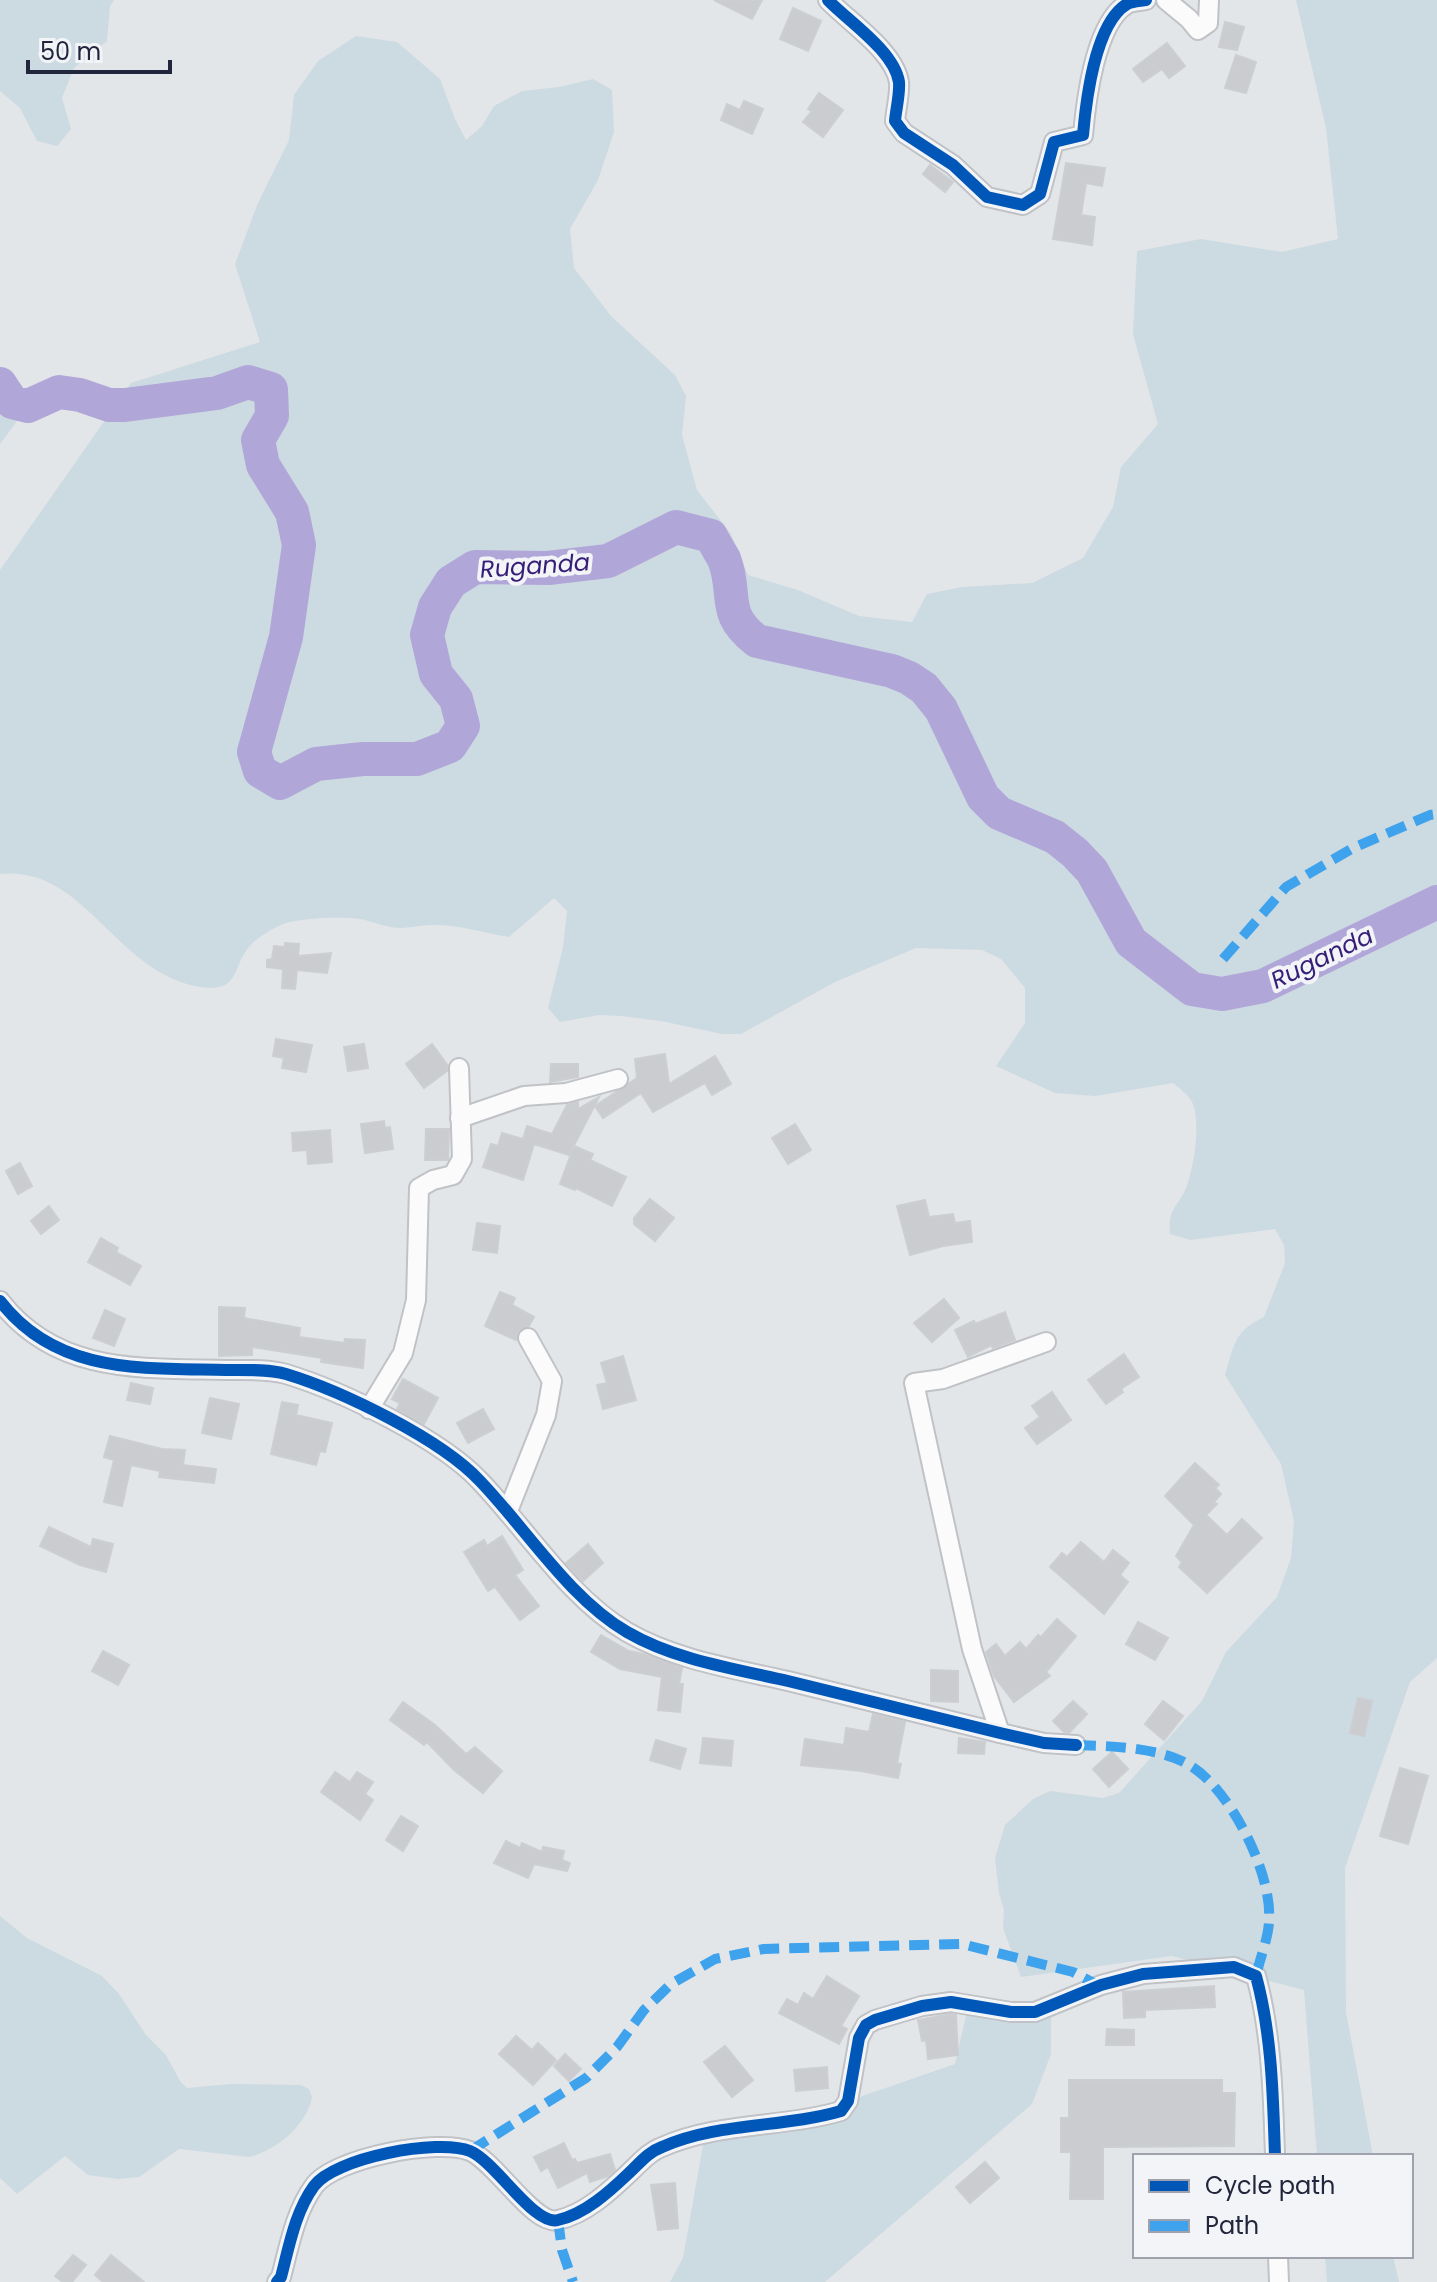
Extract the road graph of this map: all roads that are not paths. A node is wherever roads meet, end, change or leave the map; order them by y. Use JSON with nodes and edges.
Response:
{"nodes":[{"id":1,"x":828,"y":0,"type":"edge"},
{"id":2,"x":1146,"y":0,"type":"edge"},
{"id":3,"x":1166,"y":0,"type":"edge"},
{"id":4,"x":1209,"y":0,"type":"edge"},
{"id":5,"x":459,"y":1068,"type":"dead end"},
{"id":6,"x":618,"y":1079,"type":"dead end"},
{"id":7,"x":460,"y":1118,"type":"junction"},
{"id":8,"x":0,"y":1301,"type":"edge"},
{"id":9,"x":528,"y":1338,"type":"dead end"},
{"id":10,"x":1046,"y":1342,"type":"dead end"},
{"id":11,"x":369,"y":1409,"type":"junction"},
{"id":12,"x":508,"y":1511,"type":"junction"},
{"id":13,"x":1000,"y":1733,"type":"junction"},
{"id":14,"x":1076,"y":1745,"type":"dead end"},
{"id":15,"x":1275,"y":2154,"type":"edge"},
{"id":16,"x":1278,"y":2258,"type":"edge"},
{"id":17,"x":277,"y":2282,"type":"edge"},
{"id":18,"x":1279,"y":2282,"type":"edge"}],
"edges":[{"from":1,"to":2,"type":"street"},
{"from":3,"to":4,"type":"street"},
{"from":5,"to":7,"type":"street"},
{"from":6,"to":7,"type":"street"},
{"from":7,"to":11,"type":"street"},
{"from":8,"to":11,"type":"street"},
{"from":9,"to":12,"type":"street"},
{"from":10,"to":13,"type":"street"},
{"from":11,"to":12,"type":"street"},
{"from":12,"to":13,"type":"street"},
{"from":13,"to":14,"type":"street"},
{"from":15,"to":17,"type":"street"},
{"from":16,"to":18,"type":"street"}]}
